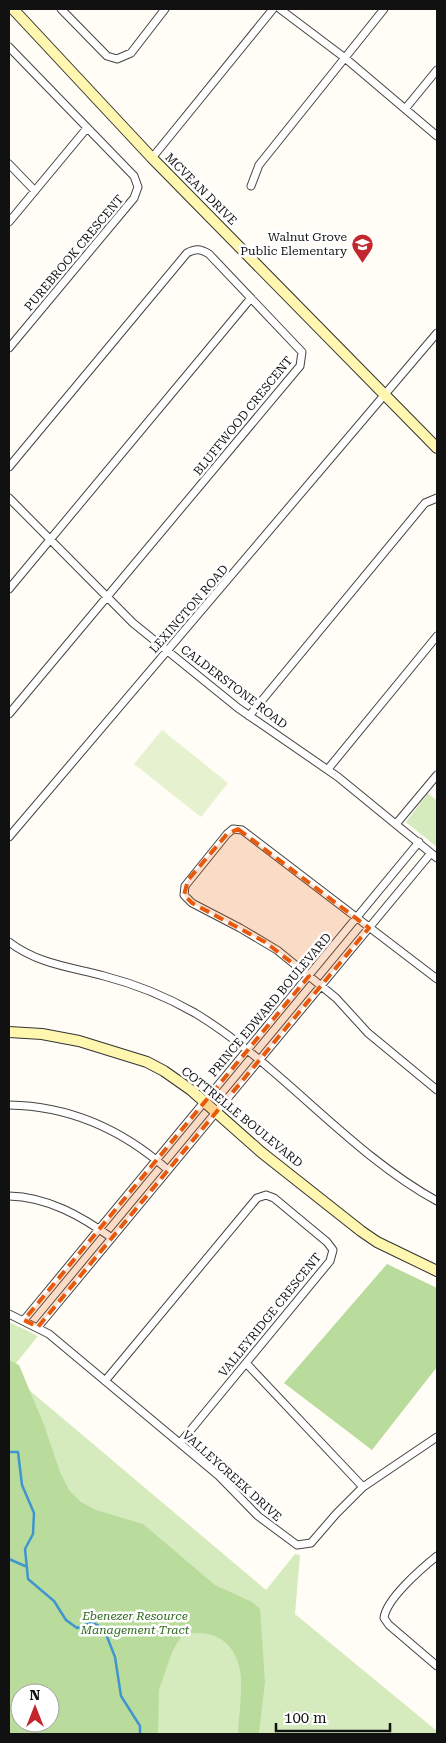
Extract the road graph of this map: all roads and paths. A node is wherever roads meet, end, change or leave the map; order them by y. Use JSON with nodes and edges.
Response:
{"nodes":[{"id":1,"x":13,"y":9,"type":"edge"},
{"id":2,"x":61,"y":9,"type":"edge"},
{"id":3,"x":165,"y":9,"type":"edge"},
{"id":4,"x":273,"y":9,"type":"edge"},
{"id":5,"x":280,"y":9,"type":"edge"},
{"id":6,"x":384,"y":9,"type":"edge"},
{"id":7,"x":9,"y":47,"type":"edge"},
{"id":8,"x":345,"y":58,"type":"junction"},
{"id":9,"x":437,"y":70,"type":"edge"},
{"id":10,"x":405,"y":109,"type":"junction"},
{"id":11,"x":87,"y":128,"type":"junction"},
{"id":12,"x":437,"y":136,"type":"edge"},
{"id":13,"x":152,"y":158,"type":"junction"},
{"id":14,"x":9,"y":164,"type":"edge"},
{"id":15,"x":251,"y":186,"type":"dead end"},
{"id":16,"x":35,"y":191,"type":"junction"},
{"id":17,"x":9,"y":222,"type":"edge"},
{"id":18,"x":251,"y":298,"type":"junction"},
{"id":19,"x":437,"y":333,"type":"edge"},
{"id":20,"x":9,"y":348,"type":"edge"},
{"id":21,"x":385,"y":394,"type":"junction"},
{"id":22,"x":437,"y":448,"type":"edge"},
{"id":23,"x":9,"y":467,"type":"edge"},
{"id":24,"x":9,"y":498,"type":"edge"},
{"id":25,"x":437,"y":498,"type":"edge"},
{"id":26,"x":50,"y":540,"type":"junction"},
{"id":27,"x":9,"y":589,"type":"edge"},
{"id":28,"x":107,"y":598,"type":"junction"},
{"id":29,"x":437,"y":636,"type":"edge"},
{"id":30,"x":168,"y":651,"type":"junction"},
{"id":31,"x":9,"y":714,"type":"edge"},
{"id":32,"x":249,"y":716,"type":"junction"},
{"id":33,"x":328,"y":769,"type":"junction"},
{"id":34,"x":437,"y":775,"type":"edge"},
{"id":35,"x":396,"y":824,"type":"junction"},
{"id":36,"x":9,"y":838,"type":"edge"},
{"id":37,"x":418,"y":842,"type":"junction"},
{"id":38,"x":434,"y":856,"type":"edge"},
{"id":39,"x":357,"y":918,"type":"junction"},
{"id":40,"x":369,"y":928,"type":"junction"},
{"id":41,"x":9,"y":942,"type":"edge"},
{"id":42,"x":309,"y":976,"type":"junction"},
{"id":43,"x":437,"y":979,"type":"edge"},
{"id":44,"x":321,"y":986,"type":"junction"},
{"id":45,"x":9,"y":1032,"type":"edge"},
{"id":46,"x":247,"y":1050,"type":"junction"},
{"id":47,"x":259,"y":1060,"type":"junction"},
{"id":48,"x":437,"y":1090,"type":"edge"},
{"id":49,"x":204,"y":1102,"type":"junction"},
{"id":50,"x":9,"y":1105,"type":"edge"},
{"id":51,"x":216,"y":1113,"type":"junction"},
{"id":52,"x":156,"y":1160,"type":"junction"},
{"id":53,"x":168,"y":1170,"type":"junction"},
{"id":54,"x":9,"y":1196,"type":"edge"},
{"id":55,"x":437,"y":1201,"type":"edge"},
{"id":56,"x":98,"y":1228,"type":"junction"},
{"id":57,"x":112,"y":1238,"type":"junction"},
{"id":58,"x":437,"y":1271,"type":"edge"},
{"id":59,"x":9,"y":1314,"type":"edge"},
{"id":60,"x":24,"y":1320,"type":"junction"},
{"id":61,"x":38,"y":1327,"type":"junction"},
{"id":62,"x":246,"y":1363,"type":"junction"},
{"id":63,"x":105,"y":1381,"type":"junction"},
{"id":64,"x":437,"y":1437,"type":"edge"},
{"id":65,"x":180,"y":1443,"type":"junction"},
{"id":66,"x":363,"y":1487,"type":"junction"},
{"id":67,"x":437,"y":1556,"type":"edge"},
{"id":68,"x":437,"y":1666,"type":"edge"}],
"edges":[{"from":1,"to":13,"type":"main road","name":"MCVEAN DRIVE"},
{"from":2,"to":3,"type":"street"},
{"from":4,"to":13,"type":"street"},
{"from":5,"to":8,"type":"street"},
{"from":6,"to":8,"type":"street"},
{"from":7,"to":11,"type":"street"},
{"from":8,"to":10,"type":"street"},
{"from":8,"to":15,"type":"street"},
{"from":9,"to":10,"type":"street"},
{"from":10,"to":12,"type":"street"},
{"from":11,"to":16,"type":"street"},
{"from":11,"to":20,"type":"street","name":"PUREBROOK CRESCENT"},
{"from":13,"to":21,"type":"main road","name":"MCVEAN DRIVE"},
{"from":14,"to":16,"type":"street"},
{"from":16,"to":17,"type":"street"},
{"from":18,"to":23,"type":"street","name":"BLUFFWOOD CRESCENT"},
{"from":18,"to":26,"type":"street"},
{"from":18,"to":28,"type":"street","name":"BLUFFWOOD CRESCENT"},
{"from":19,"to":21,"type":"street","name":"LEXINGTON ROAD"},
{"from":21,"to":22,"type":"main road","name":"MCVEAN DRIVE"},
{"from":21,"to":30,"type":"street","name":"LEXINGTON ROAD"},
{"from":24,"to":26,"type":"street","name":"CALDERSTONE ROAD"},
{"from":25,"to":32,"type":"street"},
{"from":26,"to":27,"type":"street"},
{"from":26,"to":28,"type":"street","name":"CALDERSTONE ROAD"},
{"from":28,"to":30,"type":"street","name":"CALDERSTONE ROAD"},
{"from":28,"to":31,"type":"street","name":"BLUFFWOOD CRESCENT"},
{"from":29,"to":33,"type":"street"},
{"from":30,"to":32,"type":"street","name":"CALDERSTONE ROAD"},
{"from":30,"to":36,"type":"street","name":"LEXINGTON ROAD"},
{"from":32,"to":33,"type":"street","name":"CALDERSTONE ROAD"},
{"from":33,"to":35,"type":"street","name":"CALDERSTONE ROAD"},
{"from":34,"to":35,"type":"street"},
{"from":35,"to":37,"type":"street","name":"CALDERSTONE ROAD"},
{"from":37,"to":38,"type":"street","name":"CALDERSTONE ROAD"},
{"from":37,"to":39,"type":"street","name":"PRINCE EDWARD BOULEVARD"},
{"from":38,"to":40,"type":"street"},
{"from":39,"to":40,"type":"street"},
{"from":39,"to":42,"type":"street","name":"PRINCE EDWARD BOULEVARD"},
{"from":39,"to":42,"type":"street"},
{"from":40,"to":43,"type":"street"},
{"from":40,"to":44,"type":"street"},
{"from":41,"to":46,"type":"street"},
{"from":42,"to":44,"type":"street"},
{"from":42,"to":46,"type":"street","name":"PRINCE EDWARD BOULEVARD"},
{"from":44,"to":47,"type":"street"},
{"from":44,"to":48,"type":"street"},
{"from":45,"to":49,"type":"main road","name":"COTTRELLE BOULEVARD"},
{"from":46,"to":47,"type":"street"},
{"from":46,"to":49,"type":"street","name":"PRINCE EDWARD BOULEVARD"},
{"from":47,"to":51,"type":"street"},
{"from":47,"to":55,"type":"street"},
{"from":49,"to":51,"type":"main road","name":"COTTRELLE BOULEVARD"},
{"from":49,"to":52,"type":"street","name":"PRINCE EDWARD BOULEVARD"},
{"from":50,"to":52,"type":"street"},
{"from":51,"to":53,"type":"street"},
{"from":51,"to":58,"type":"main road","name":"COTTRELLE BOULEVARD"},
{"from":52,"to":53,"type":"street"},
{"from":52,"to":56,"type":"street","name":"PRINCE EDWARD BOULEVARD"},
{"from":53,"to":57,"type":"street"},
{"from":54,"to":56,"type":"street"},
{"from":56,"to":57,"type":"street"},
{"from":56,"to":60,"type":"street","name":"PRINCE EDWARD BOULEVARD"},
{"from":57,"to":61,"type":"street"},
{"from":59,"to":60,"type":"street","name":"VALLEYCREEK DRIVE"},
{"from":60,"to":61,"type":"street","name":"VALLEYCREEK DRIVE"},
{"from":61,"to":63,"type":"street","name":"VALLEYCREEK DRIVE"},
{"from":62,"to":63,"type":"street","name":"VALLEYRIDGE CRESCENT"},
{"from":62,"to":65,"type":"street","name":"VALLEYRIDGE CRESCENT"},
{"from":62,"to":66,"type":"street"},
{"from":63,"to":65,"type":"street","name":"VALLEYCREEK DRIVE"},
{"from":64,"to":66,"type":"street","name":"VALLEYCREEK DRIVE"},
{"from":65,"to":66,"type":"street","name":"VALLEYCREEK DRIVE"},
{"from":67,"to":68,"type":"street"}]}
